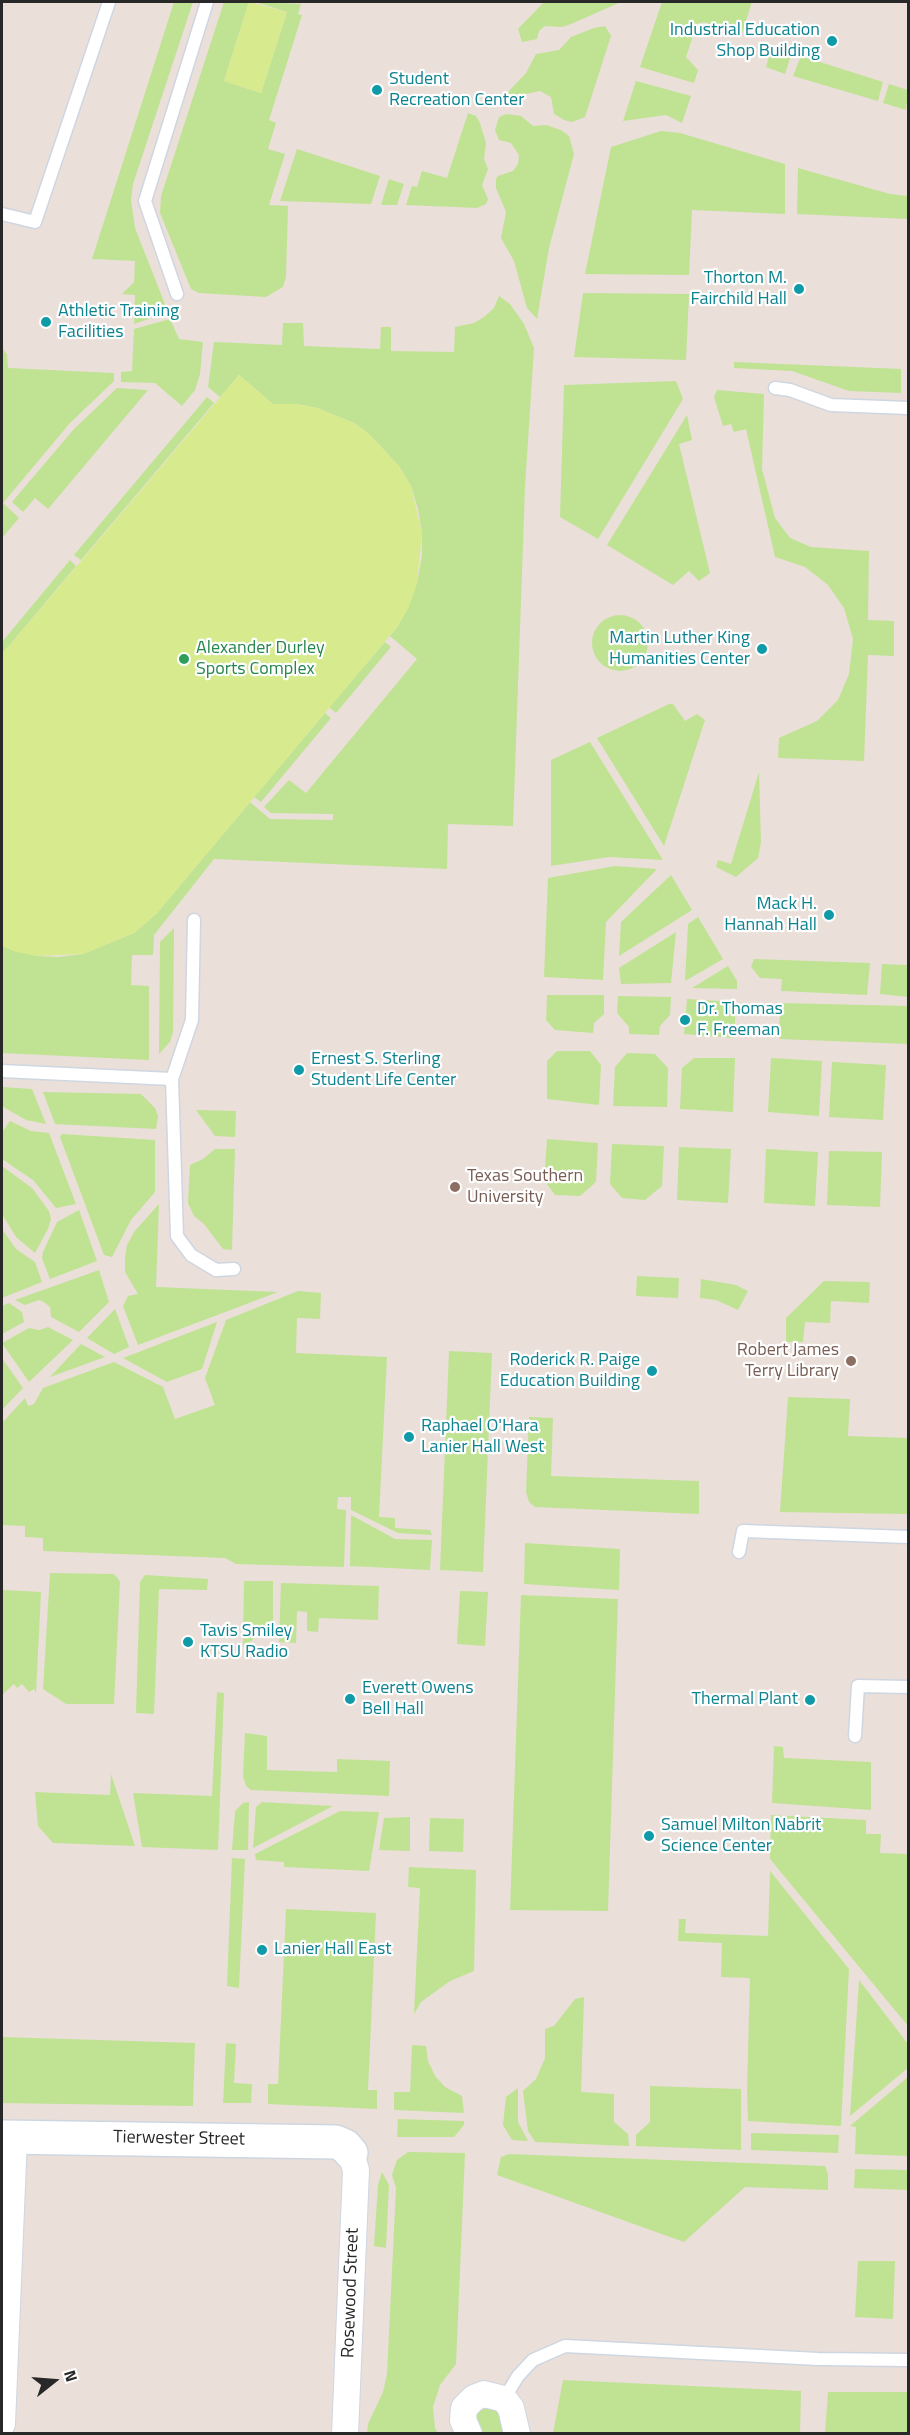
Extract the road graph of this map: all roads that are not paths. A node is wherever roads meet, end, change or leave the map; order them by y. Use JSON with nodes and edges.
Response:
{"nodes":[{"id":1,"x":109,"y":2,"type":"edge"},
{"id":2,"x":207,"y":2,"type":"edge"},
{"id":3,"x":2,"y":214,"type":"edge"},
{"id":4,"x":177,"y":294,"type":"dead end"},
{"id":5,"x":775,"y":388,"type":"dead end"},
{"id":6,"x":909,"y":408,"type":"edge"},
{"id":7,"x":194,"y":920,"type":"dead end"},
{"id":8,"x":2,"y":1071,"type":"edge"},
{"id":9,"x":172,"y":1079,"type":"junction"},
{"id":10,"x":234,"y":1269,"type":"dead end"},
{"id":11,"x":909,"y":1537,"type":"edge"},
{"id":12,"x":739,"y":1552,"type":"dead end"},
{"id":13,"x":909,"y":1687,"type":"edge"},
{"id":14,"x":855,"y":1736,"type":"dead end"},
{"id":15,"x":8,"y":2138,"type":"edge"},
{"id":16,"x":351,"y":2153,"type":"joint"},
{"id":17,"x":909,"y":2360,"type":"edge"},
{"id":18,"x":504,"y":2399,"type":"junction"},
{"id":19,"x":2,"y":2424,"type":"edge"},
{"id":20,"x":345,"y":2433,"type":"edge"},
{"id":21,"x":469,"y":2433,"type":"edge"},
{"id":22,"x":517,"y":2433,"type":"edge"}],
"edges":[{"from":1,"to":3,"type":"lane"},
{"from":2,"to":4,"type":"lane"},
{"from":5,"to":6,"type":"lane"},
{"from":7,"to":9,"type":"lane"},
{"from":8,"to":9,"type":"lane"},
{"from":9,"to":10,"type":"lane"},
{"from":11,"to":12,"type":"lane"},
{"from":13,"to":14,"type":"lane"},
{"from":15,"to":16,"type":"street","name":"Tierwester Street"},
{"from":15,"to":19,"type":"street"},
{"from":16,"to":20,"type":"street","name":"Rosewood Street"},
{"from":17,"to":18,"type":"lane"},
{"from":18,"to":21,"type":"street"},
{"from":18,"to":22,"type":"street"}]}
